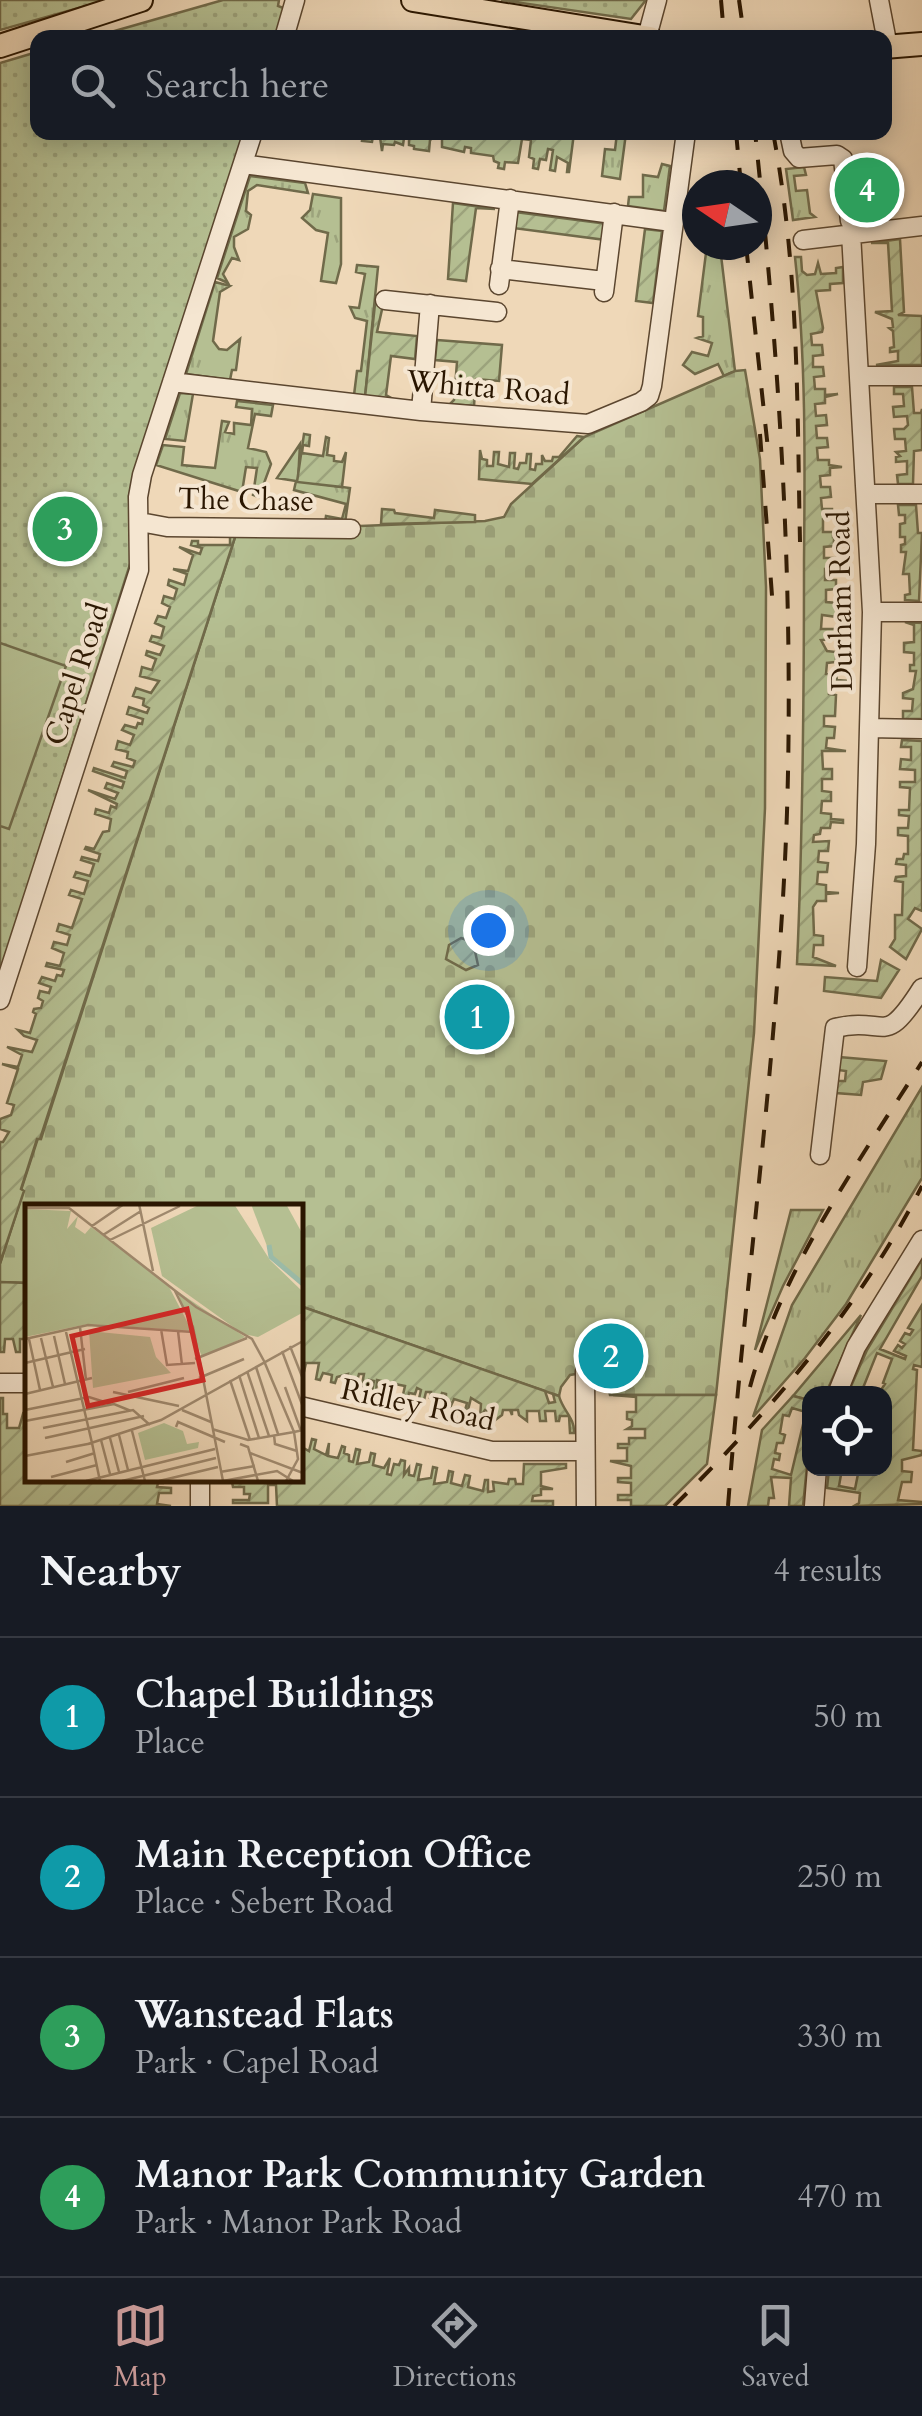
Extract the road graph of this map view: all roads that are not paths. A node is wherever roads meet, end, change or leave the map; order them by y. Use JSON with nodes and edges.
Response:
{"nodes":[{"id":1,"x":142,"y":0,"type":"edge"},
{"id":2,"x":295,"y":0,"type":"edge"},
{"id":3,"x":413,"y":0,"type":"edge"},
{"id":4,"x":657,"y":0,"type":"edge"},
{"id":5,"x":878,"y":0,"type":"edge"},
{"id":6,"x":49,"y":30,"type":"edge"},
{"id":7,"x":286,"y":30,"type":"edge"},
{"id":8,"x":604,"y":30,"type":"edge"},
{"id":9,"x":651,"y":30,"type":"edge"},
{"id":10,"x":883,"y":30,"type":"edge"},
{"id":11,"x":30,"y":36,"type":"edge"},
{"id":12,"x":922,"y":44,"type":"edge"},
{"id":13,"x":0,"y":46,"type":"edge"},
{"id":14,"x":892,"y":46,"type":"edge"},
{"id":15,"x":250,"y":140,"type":"edge"},
{"id":16,"x":685,"y":140,"type":"edge"},
{"id":17,"x":791,"y":140,"type":"edge"},
{"id":18,"x":243,"y":164,"type":"junction"},
{"id":19,"x":510,"y":199,"type":"junction"},
{"id":20,"x":614,"y":213,"type":"junction"},
{"id":21,"x":672,"y":222,"type":"junction"},
{"id":22,"x":922,"y":226,"type":"edge"},
{"id":23,"x":851,"y":227,"type":"junction"},
{"id":24,"x":803,"y":240,"type":"dead end"},
{"id":25,"x":385,"y":300,"type":"dead end"},
{"id":26,"x":430,"y":304,"type":"junction"},
{"id":27,"x":497,"y":312,"type":"dead end"},
{"id":28,"x":860,"y":376,"type":"junction"},
{"id":29,"x":922,"y":376,"type":"edge"},
{"id":30,"x":172,"y":382,"type":"junction"},
{"id":31,"x":421,"y":411,"type":"junction"},
{"id":32,"x":866,"y":494,"type":"junction"},
{"id":33,"x":922,"y":494,"type":"edge"},
{"id":34,"x":140,"y":522,"type":"junction"},
{"id":35,"x":351,"y":529,"type":"dead end"},
{"id":36,"x":872,"y":612,"type":"junction"},
{"id":37,"x":922,"y":612,"type":"edge"},
{"id":38,"x":870,"y":728,"type":"junction"},
{"id":39,"x":922,"y":729,"type":"edge"},
{"id":40,"x":858,"y":967,"type":"dead end"},
{"id":41,"x":922,"y":988,"type":"edge"},
{"id":42,"x":0,"y":1000,"type":"edge"},
{"id":43,"x":820,"y":1154,"type":"dead end"},
{"id":44,"x":922,"y":1240,"type":"edge"},
{"id":45,"x":585,"y":1371,"type":"dead end"},
{"id":46,"x":841,"y":1386,"type":"edge"},
{"id":47,"x":302,"y":1406,"type":"edge"},
{"id":48,"x":585,"y":1451,"type":"junction"},
{"id":49,"x":816,"y":1476,"type":"edge"},
{"id":50,"x":586,"y":1506,"type":"edge"},
{"id":51,"x":814,"y":1506,"type":"edge"}],
"edges":[{"from":1,"to":6,"type":"main road"},
{"from":2,"to":7,"type":"street"},
{"from":3,"to":8,"type":"main road"},
{"from":4,"to":9,"type":"street"},
{"from":5,"to":10,"type":"street"},
{"from":11,"to":13,"type":"main road"},
{"from":12,"to":14,"type":"main road"},
{"from":15,"to":18,"type":"street","name":"Capel Road"},
{"from":16,"to":21,"type":"street","name":"Whitta Road"},
{"from":17,"to":23,"type":"street","name":"Durham Road"},
{"from":18,"to":19,"type":"street"},
{"from":18,"to":30,"type":"street","name":"Capel Road"},
{"from":19,"to":20,"type":"street"},
{"from":19,"to":20,"type":"street"},
{"from":20,"to":21,"type":"street"},
{"from":21,"to":31,"type":"street","name":"Whitta Road"},
{"from":22,"to":23,"type":"street"},
{"from":23,"to":24,"type":"street"},
{"from":23,"to":28,"type":"street","name":"Durham Road"},
{"from":25,"to":26,"type":"street"},
{"from":26,"to":27,"type":"street"},
{"from":26,"to":31,"type":"street"},
{"from":28,"to":29,"type":"street"},
{"from":28,"to":32,"type":"street","name":"Durham Road"},
{"from":30,"to":31,"type":"street","name":"Whitta Road"},
{"from":30,"to":34,"type":"street","name":"Capel Road"},
{"from":32,"to":33,"type":"street"},
{"from":32,"to":36,"type":"street","name":"Durham Road"},
{"from":34,"to":35,"type":"street","name":"The Chase"},
{"from":34,"to":42,"type":"street","name":"Capel Road"},
{"from":36,"to":37,"type":"street"},
{"from":36,"to":38,"type":"street","name":"Durham Road"},
{"from":38,"to":39,"type":"street"},
{"from":38,"to":40,"type":"street","name":"Durham Road"},
{"from":41,"to":43,"type":"street"},
{"from":44,"to":46,"type":"street"},
{"from":45,"to":48,"type":"street"},
{"from":47,"to":48,"type":"street","name":"Ridley Road"},
{"from":48,"to":50,"type":"street"},
{"from":49,"to":51,"type":"street"}]}
